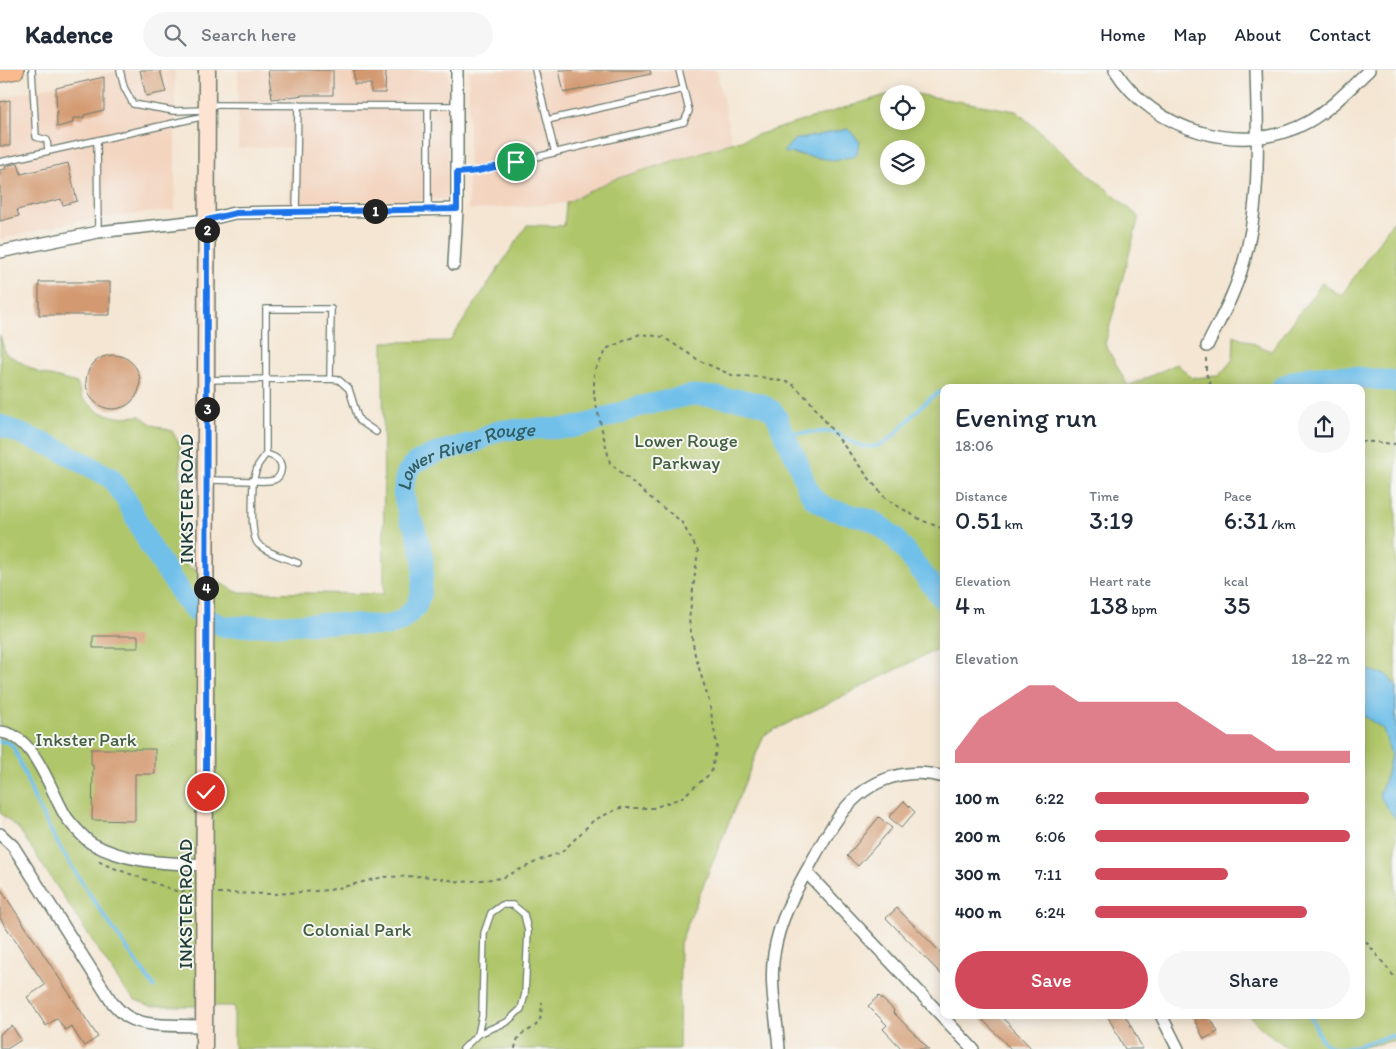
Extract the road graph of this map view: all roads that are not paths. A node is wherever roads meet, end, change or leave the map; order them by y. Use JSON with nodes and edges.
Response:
{"nodes":[{"id":1,"x":15,"y":70,"type":"edge"},
{"id":2,"x":32,"y":70,"type":"edge"},
{"id":3,"x":120,"y":70,"type":"edge"},
{"id":4,"x":207,"y":70,"type":"edge"},
{"id":5,"x":457,"y":70,"type":"edge"},
{"id":6,"x":535,"y":70,"type":"edge"},
{"id":7,"x":679,"y":70,"type":"edge"},
{"id":8,"x":1115,"y":70,"type":"edge"},
{"id":9,"x":1256,"y":70,"type":"edge"},
{"id":10,"x":1369,"y":70,"type":"edge"},
{"id":11,"x":0,"y":73,"type":"edge"},
{"id":12,"x":684,"y":89,"type":"junction"},
{"id":13,"x":298,"y":105,"type":"junction"},
{"id":14,"x":428,"y":106,"type":"junction"},
{"id":15,"x":457,"y":106,"type":"junction"},
{"id":16,"x":207,"y":110,"type":"junction"},
{"id":17,"x":547,"y":120,"type":"junction"},
{"id":18,"x":1257,"y":138,"type":"junction"},
{"id":19,"x":97,"y":140,"type":"junction"},
{"id":20,"x":48,"y":151,"type":"junction"},
{"id":21,"x":555,"y":153,"type":"junction"},
{"id":22,"x":0,"y":162,"type":"edge"},
{"id":23,"x":457,"y":173,"type":"junction"},
{"id":24,"x":457,"y":209,"type":"junction"},
{"id":25,"x":428,"y":210,"type":"junction"},
{"id":26,"x":296,"y":212,"type":"junction"},
{"id":27,"x":207,"y":220,"type":"junction"},
{"id":28,"x":98,"y":232,"type":"junction"},
{"id":29,"x":0,"y":252,"type":"edge"},
{"id":30,"x":454,"y":264,"type":"dead end"},
{"id":31,"x":1207,"y":346,"type":"road end"},
{"id":32,"x":266,"y":379,"type":"junction"},
{"id":33,"x":330,"y":379,"type":"junction"},
{"id":34,"x":207,"y":380,"type":"junction"},
{"id":35,"x":376,"y":432,"type":"dead end"},
{"id":36,"x":266,"y":454,"type":"junction"},
{"id":37,"x":206,"y":480,"type":"junction"},
{"id":38,"x":253,"y":481,"type":"junction"},
{"id":39,"x":298,"y":563,"type":"dead end"},
{"id":40,"x":0,"y":732,"type":"edge"},
{"id":41,"x":940,"y":776,"type":"edge"},
{"id":42,"x":0,"y":834,"type":"edge"},
{"id":43,"x":206,"y":865,"type":"junction"},
{"id":44,"x":806,"y":872,"type":"junction"},
{"id":45,"x":940,"y":1014,"type":"edge"},
{"id":46,"x":945,"y":1019,"type":"edge"},
{"id":47,"x":1163,"y":1019,"type":"edge"},
{"id":48,"x":205,"y":1026,"type":"junction"},
{"id":49,"x":478,"y":1034,"type":"junction"},
{"id":50,"x":204,"y":1049,"type":"edge"},
{"id":51,"x":463,"y":1049,"type":"edge"},
{"id":52,"x":779,"y":1049,"type":"edge"},
{"id":53,"x":973,"y":1049,"type":"edge"},
{"id":54,"x":1178,"y":1049,"type":"edge"}],
"edges":[{"from":1,"to":11,"type":"main road"},
{"from":2,"to":20,"type":"lane"},
{"from":3,"to":16,"type":"lane"},
{"from":4,"to":16,"type":"main road","name":"INKSTER ROAD"},
{"from":5,"to":15,"type":"street"},
{"from":6,"to":17,"type":"lane"},
{"from":7,"to":12,"type":"lane"},
{"from":8,"to":18,"type":"street"},
{"from":9,"to":18,"type":"street"},
{"from":10,"to":18,"type":"street"},
{"from":12,"to":17,"type":"lane"},
{"from":12,"to":21,"type":"lane"},
{"from":13,"to":14,"type":"lane"},
{"from":13,"to":16,"type":"lane"},
{"from":13,"to":26,"type":"lane"},
{"from":14,"to":15,"type":"lane"},
{"from":14,"to":25,"type":"lane"},
{"from":15,"to":23,"type":"street"},
{"from":16,"to":19,"type":"lane"},
{"from":16,"to":27,"type":"main road","name":"INKSTER ROAD"},
{"from":17,"to":21,"type":"lane"},
{"from":18,"to":31,"type":"street"},
{"from":19,"to":20,"type":"lane"},
{"from":19,"to":28,"type":"lane"},
{"from":20,"to":22,"type":"lane"},
{"from":21,"to":23,"type":"lane"},
{"from":23,"to":24,"type":"street"},
{"from":24,"to":25,"type":"street"},
{"from":24,"to":30,"type":"street"},
{"from":25,"to":26,"type":"street"},
{"from":26,"to":27,"type":"street"},
{"from":27,"to":28,"type":"street"},
{"from":27,"to":34,"type":"main road","name":"INKSTER ROAD"},
{"from":28,"to":29,"type":"street"},
{"from":32,"to":33,"type":"lane"},
{"from":32,"to":33,"type":"lane"},
{"from":32,"to":34,"type":"lane"},
{"from":32,"to":36,"type":"lane"},
{"from":33,"to":35,"type":"lane"},
{"from":34,"to":37,"type":"main road","name":"INKSTER ROAD"},
{"from":36,"to":38,"type":"lane"},
{"from":36,"to":38,"type":"lane"},
{"from":37,"to":38,"type":"lane"},
{"from":37,"to":43,"type":"main road","name":"INKSTER ROAD"},
{"from":38,"to":39,"type":"lane"},
{"from":40,"to":43,"type":"street"},
{"from":41,"to":44,"type":"street"},
{"from":42,"to":48,"type":"street"},
{"from":43,"to":48,"type":"main road","name":"INKSTER ROAD"},
{"from":44,"to":45,"type":"street"},
{"from":44,"to":52,"type":"street"},
{"from":46,"to":53,"type":"street"},
{"from":47,"to":54,"type":"street"},
{"from":48,"to":50,"type":"main road","name":"INKSTER ROAD"},
{"from":49,"to":49,"type":"lane"},
{"from":49,"to":51,"type":"lane"}]}
